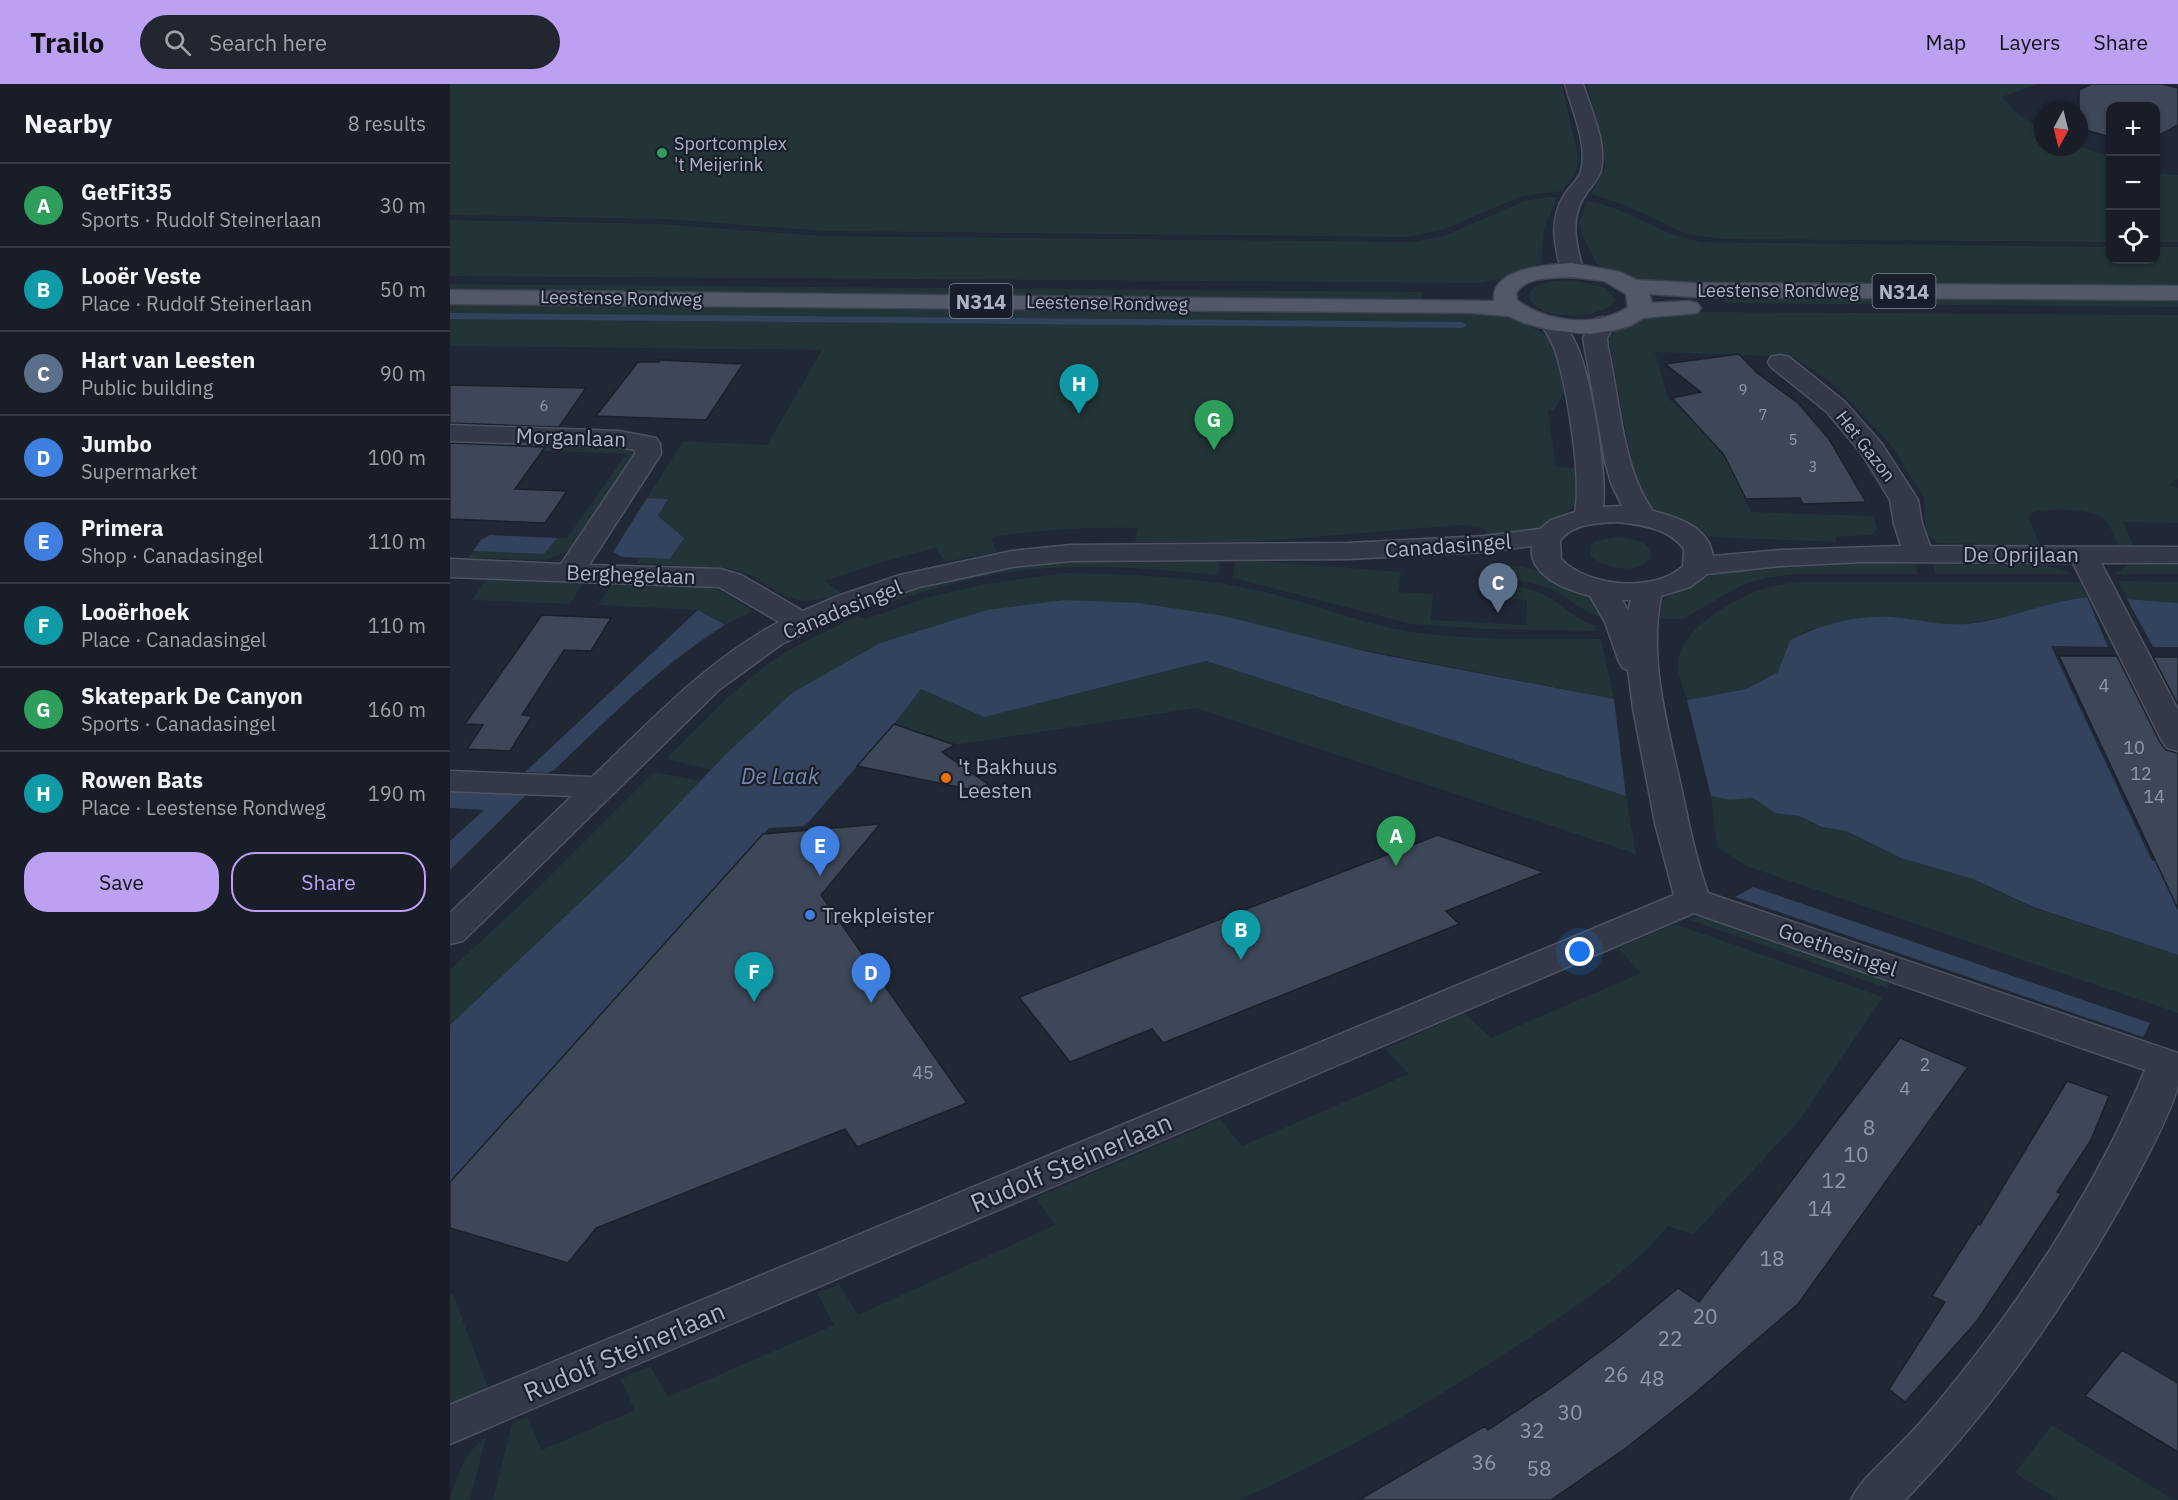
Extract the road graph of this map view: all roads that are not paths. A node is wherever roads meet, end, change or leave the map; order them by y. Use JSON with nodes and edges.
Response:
{"nodes":[{"id":1,"x":1574,"y":84,"type":"edge"},
{"id":2,"x":1572,"y":270,"type":"junction"},
{"id":3,"x":450,"y":280,"type":"edge"},
{"id":4,"x":1631,"y":286,"type":"junction"},
{"id":5,"x":2178,"y":293,"type":"edge"},
{"id":6,"x":450,"y":297,"type":"edge"},
{"id":7,"x":1510,"y":297,"type":"junction"},
{"id":8,"x":2178,"y":310,"type":"edge"},
{"id":9,"x":1637,"y":311,"type":"junction"},
{"id":10,"x":1553,"y":324,"type":"junction"},
{"id":11,"x":1603,"y":324,"type":"junction"},
{"id":12,"x":1780,"y":362,"type":"dead end"},
{"id":13,"x":450,"y":433,"type":"edge"},
{"id":14,"x":1588,"y":516,"type":"junction"},
{"id":15,"x":1643,"y":517,"type":"junction"},
{"id":16,"x":1548,"y":536,"type":"junction"},
{"id":17,"x":1691,"y":539,"type":"junction"},
{"id":18,"x":1348,"y":551,"type":"junction"},
{"id":19,"x":1863,"y":554,"type":"junction"},
{"id":20,"x":1918,"y":554,"type":"junction"},
{"id":21,"x":2082,"y":554,"type":"junction"},
{"id":22,"x":2178,"y":555,"type":"edge"},
{"id":23,"x":1551,"y":565,"type":"junction"},
{"id":24,"x":1698,"y":566,"type":"junction"},
{"id":25,"x":450,"y":568,"type":"edge"},
{"id":26,"x":570,"y":572,"type":"junction"},
{"id":27,"x":1601,"y":589,"type":"junction"},
{"id":28,"x":1647,"y":591,"type":"junction"},
{"id":29,"x":801,"y":621,"type":"junction"},
{"id":30,"x":1647,"y":698,"type":"junction"},
{"id":31,"x":2178,"y":741,"type":"edge"},
{"id":32,"x":450,"y":781,"type":"edge"},
{"id":33,"x":601,"y":787,"type":"junction"},
{"id":34,"x":1693,"y":900,"type":"junction"},
{"id":35,"x":450,"y":933,"type":"edge"},
{"id":36,"x":2173,"y":1066,"type":"edge"},
{"id":37,"x":450,"y":1425,"type":"edge"},
{"id":38,"x":1875,"y":1500,"type":"edge"}],
"edges":[{"from":1,"to":2,"type":"street"},
{"from":2,"to":4,"type":"main road","number":"N314"},
{"from":2,"to":7,"type":"main road","number":"N314"},
{"from":3,"to":7,"type":"main road","name":"Leestense Rondweg","number":"N314"},
{"from":4,"to":5,"type":"main road","name":"Leestense Rondweg","number":"N314"},
{"from":4,"to":9,"type":"main road"},
{"from":6,"to":7,"type":"main road","name":"Leestense Rondweg","number":"N314"},
{"from":7,"to":10,"type":"main road","number":"N314"},
{"from":8,"to":9,"type":"main road","name":"Leestense Rondweg","number":"N314"},
{"from":9,"to":11,"type":"main road","number":"N314"},
{"from":10,"to":11,"type":"main road","number":"N314"},
{"from":10,"to":14,"type":"street"},
{"from":11,"to":15,"type":"street"},
{"from":12,"to":20,"type":"street","name":"Het Gazon"},
{"from":13,"to":26,"type":"street","name":"Morganlaan"},
{"from":14,"to":15,"type":"street"},
{"from":14,"to":16,"type":"street"},
{"from":15,"to":17,"type":"street"},
{"from":16,"to":18,"type":"street","name":"Canadasingel"},
{"from":16,"to":23,"type":"street"},
{"from":17,"to":19,"type":"street","name":"De Oprijlaan"},
{"from":17,"to":24,"type":"street"},
{"from":18,"to":23,"type":"street","name":"Canadasingel"},
{"from":18,"to":29,"type":"street","name":"Canadasingel"},
{"from":19,"to":20,"type":"street","name":"De Oprijlaan"},
{"from":19,"to":24,"type":"street","name":"De Oprijlaan"},
{"from":20,"to":21,"type":"street","name":"De Oprijlaan"},
{"from":21,"to":22,"type":"street","name":"De Oprijlaan"},
{"from":21,"to":31,"type":"street"},
{"from":23,"to":27,"type":"street"},
{"from":24,"to":28,"type":"street"},
{"from":25,"to":26,"type":"street","name":"Berghegelaan"},
{"from":26,"to":29,"type":"street","name":"Berghegelaan"},
{"from":27,"to":28,"type":"street"},
{"from":27,"to":30,"type":"street"},
{"from":28,"to":30,"type":"street"},
{"from":29,"to":33,"type":"street","name":"Canadasingel"},
{"from":30,"to":34,"type":"street"},
{"from":32,"to":33,"type":"street"},
{"from":33,"to":35,"type":"street","name":"Canadasingel"},
{"from":34,"to":36,"type":"street","name":"Goethesingel"},
{"from":34,"to":37,"type":"street","name":"Rudolf Steinerlaan"},
{"from":36,"to":38,"type":"street"}]}
